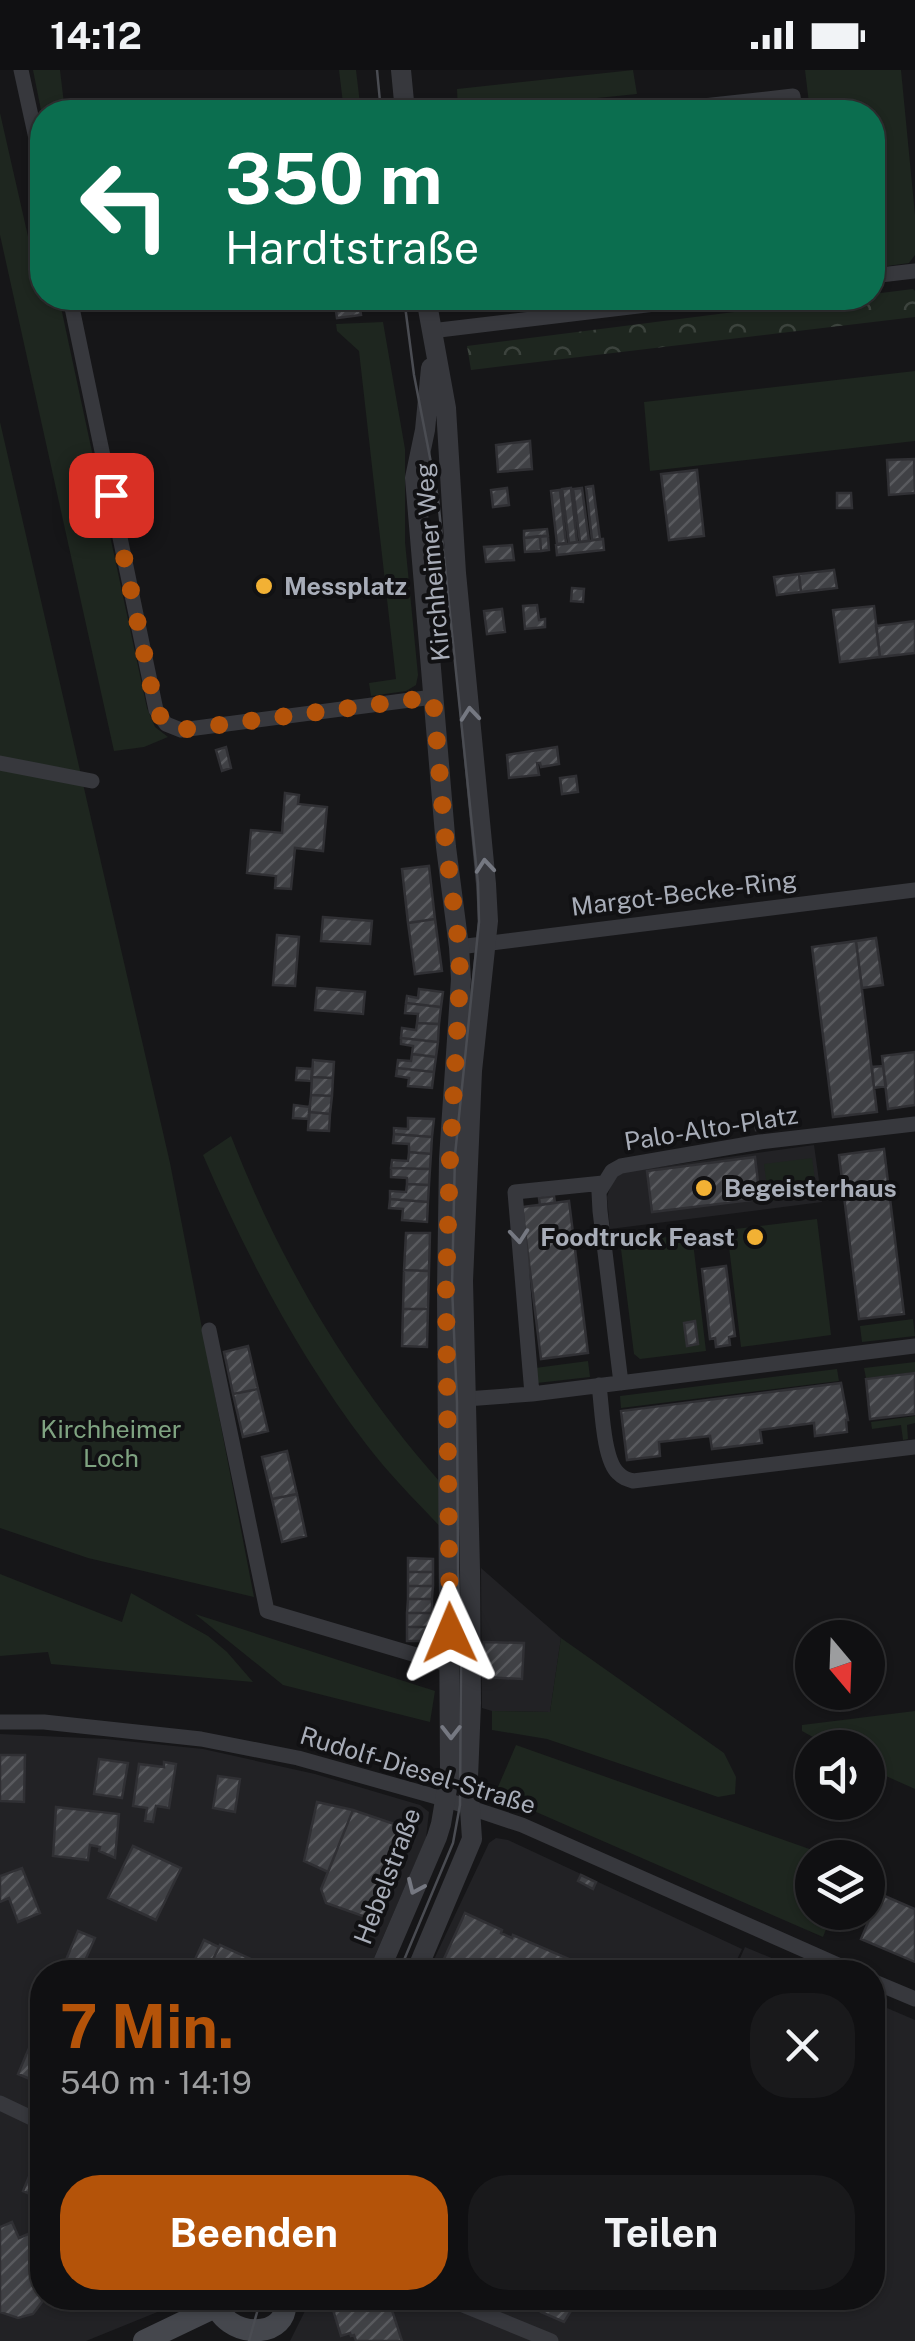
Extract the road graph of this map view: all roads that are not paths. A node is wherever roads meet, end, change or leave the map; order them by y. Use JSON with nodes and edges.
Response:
{"nodes":[{"id":1,"x":20,"y":70,"type":"edge"},
{"id":2,"x":401,"y":70,"type":"edge"},
{"id":3,"x":404,"y":100,"type":"edge"},
{"id":4,"x":757,"y":100,"type":"edge"},
{"id":5,"x":794,"y":100,"type":"edge"},
{"id":6,"x":30,"y":114,"type":"edge"},
{"id":7,"x":915,"y":271,"type":"edge"},
{"id":8,"x":885,"y":274,"type":"edge"},
{"id":9,"x":73,"y":310,"type":"edge"},
{"id":10,"x":428,"y":310,"type":"edge"},
{"id":11,"x":605,"y":310,"type":"edge"},
{"id":12,"x":431,"y":331,"type":"junction"},
{"id":13,"x":433,"y":697,"type":"junction"},
{"id":14,"x":0,"y":763,"type":"edge"},
{"id":15,"x":92,"y":781,"type":"dead end"},
{"id":16,"x":915,"y":890,"type":"edge"},
{"id":17,"x":485,"y":944,"type":"junction"},
{"id":18,"x":459,"y":946,"type":"junction"},
{"id":19,"x":915,"y":1124,"type":"edge"},
{"id":20,"x":604,"y":1184,"type":"junction"},
{"id":21,"x":208,"y":1330,"type":"dead end"},
{"id":22,"x":915,"y":1346,"type":"edge"},
{"id":23,"x":621,"y":1383,"type":"junction"},
{"id":24,"x":599,"y":1386,"type":"junction"},
{"id":25,"x":532,"y":1394,"type":"junction"},
{"id":26,"x":466,"y":1400,"type":"junction"},
{"id":27,"x":915,"y":1447,"type":"edge"},
{"id":28,"x":450,"y":1665,"type":"junction"},
{"id":29,"x":0,"y":1722,"type":"edge"},
{"id":30,"x":444,"y":1799,"type":"junction"},
{"id":31,"x":471,"y":1809,"type":"junction"},
{"id":32,"x":383,"y":1960,"type":"edge"},
{"id":33,"x":421,"y":1960,"type":"edge"},
{"id":34,"x":827,"y":1960,"type":"edge"},
{"id":35,"x":885,"y":1986,"type":"edge"},
{"id":36,"x":915,"y":1999,"type":"edge"},
{"id":37,"x":0,"y":2103,"type":"edge"},
{"id":38,"x":30,"y":2117,"type":"edge"},
{"id":39,"x":200,"y":2310,"type":"edge"},
{"id":40,"x":219,"y":2310,"type":"edge"},
{"id":41,"x":283,"y":2310,"type":"edge"},
{"id":42,"x":475,"y":2310,"type":"edge"},
{"id":43,"x":265,"y":2337,"type":"edge"},
{"id":44,"x":144,"y":2341,"type":"edge"},
{"id":45,"x":550,"y":2341,"type":"edge"}],
"edges":[{"from":1,"to":6,"type":"street"},
{"from":2,"to":3,"type":"street"},
{"from":4,"to":5,"type":"street"},
{"from":7,"to":8,"type":"street"},
{"from":9,"to":13,"type":"street"},
{"from":10,"to":12,"type":"street","name":"Kirchheimer Weg"},
{"from":11,"to":12,"type":"street"},
{"from":12,"to":13,"type":"street","name":"Kirchheimer Weg"},
{"from":17,"to":12,"type":"street","name":"Kirchheimer Weg","one_way":true},
{"from":13,"to":18,"type":"street","name":"Kirchheimer Weg"},
{"from":14,"to":15,"type":"street"},
{"from":16,"to":17,"type":"street","name":"Margot-Becke-Ring"},
{"from":17,"to":18,"type":"street","name":"Margot-Becke-Ring"},
{"from":17,"to":26,"type":"street","name":"Kirchheimer Weg"},
{"from":18,"to":28,"type":"street","name":"Kirchheimer Weg"},
{"from":19,"to":20,"type":"street","name":"Palo-Alto-Platz"},
{"from":20,"to":23,"type":"street","name":"Palo-Alto-Platz"},
{"from":20,"to":25,"type":"street","one_way":true},
{"from":21,"to":28,"type":"street"},
{"from":22,"to":23,"type":"street"},
{"from":23,"to":24,"type":"street"},
{"from":24,"to":25,"type":"street"},
{"from":24,"to":27,"type":"street"},
{"from":25,"to":26,"type":"street"},
{"from":26,"to":31,"type":"street","name":"Kirchheimer Weg"},
{"from":28,"to":30,"type":"street","name":"Kirchheimer Weg","one_way":true},
{"from":29,"to":30,"type":"street","name":"Rudolf-Diesel-Straße"},
{"from":30,"to":31,"type":"street","name":"Rudolf-Diesel-Straße"},
{"from":30,"to":32,"type":"street","name":"Hebelstraße","one_way":true},
{"from":31,"to":33,"type":"street"},
{"from":31,"to":34,"type":"street","name":"Rudolf-Diesel-Straße"},
{"from":35,"to":36,"type":"street"},
{"from":37,"to":38,"type":"street"},
{"from":39,"to":44,"type":"main road"},
{"from":40,"to":43,"type":"main road"},
{"from":41,"to":43,"type":"main road"},
{"from":42,"to":45,"type":"street"}]}
